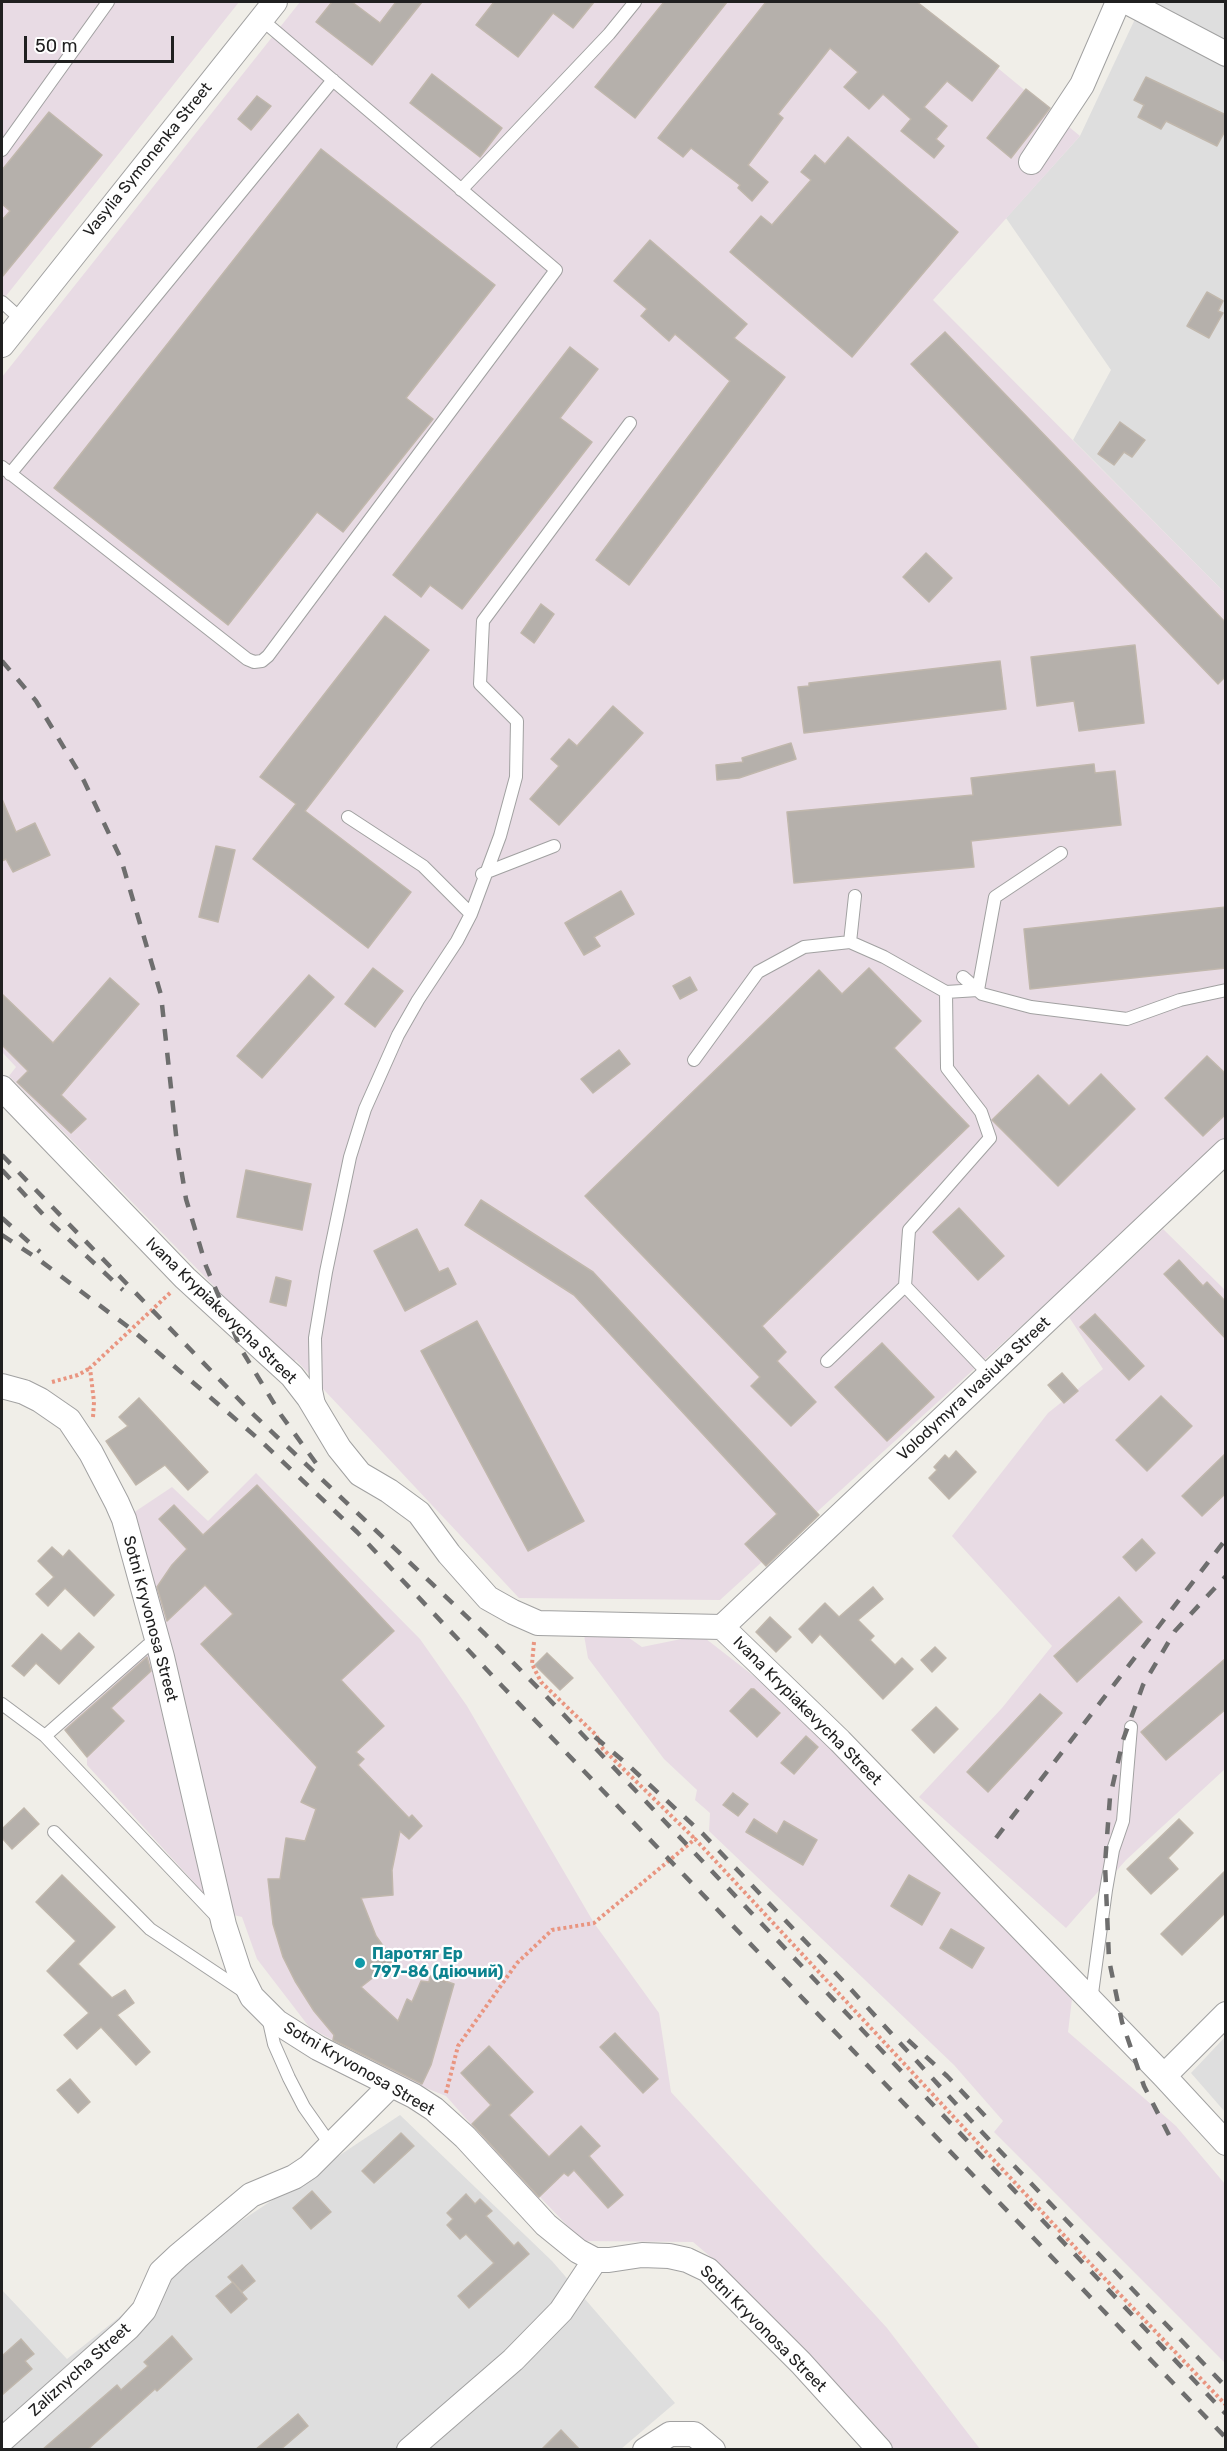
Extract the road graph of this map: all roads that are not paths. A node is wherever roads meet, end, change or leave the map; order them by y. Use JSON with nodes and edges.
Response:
{"nodes":[{"id":1,"x":108,"y":2,"type":"edge"},
{"id":2,"x":634,"y":2,"type":"edge"},
{"id":3,"x":1118,"y":2,"type":"edge"},
{"id":4,"x":1127,"y":2,"type":"edge"},
{"id":5,"x":268,"y":10,"type":"edge"},
{"id":6,"x":1226,"y":54,"type":"edge"},
{"id":7,"x":333,"y":80,"type":"junction"},
{"id":8,"x":2,"y":150,"type":"edge"},
{"id":9,"x":1031,"y":162,"type":"dead end"},
{"id":10,"x":461,"y":190,"type":"junction"},
{"id":11,"x":2,"y":302,"type":"edge"},
{"id":12,"x":21,"y":319,"type":"junction"},
{"id":13,"x":2,"y":345,"type":"edge"},
{"id":14,"x":630,"y":423,"type":"dead end"},
{"id":15,"x":6,"y":471,"type":"edge"},
{"id":16,"x":348,"y":817,"type":"dead end"},
{"id":17,"x":554,"y":846,"type":"dead end"},
{"id":18,"x":1060,"y":853,"type":"dead end"},
{"id":19,"x":484,"y":874,"type":"junction"},
{"id":20,"x":855,"y":896,"type":"dead end"},
{"id":21,"x":471,"y":914,"type":"junction"},
{"id":22,"x":850,"y":942,"type":"junction"},
{"id":23,"x":963,"y":977,"type":"dead end"},
{"id":24,"x":978,"y":990,"type":"junction"},
{"id":25,"x":1226,"y":990,"type":"edge"},
{"id":26,"x":946,"y":992,"type":"junction"},
{"id":27,"x":694,"y":1060,"type":"dead end"},
{"id":28,"x":2,"y":1088,"type":"edge"},
{"id":29,"x":1226,"y":1151,"type":"edge"},
{"id":30,"x":905,"y":1286,"type":"junction"},
{"id":31,"x":828,"y":1361,"type":"dead end"},
{"id":32,"x":989,"y":1374,"type":"junction"},
{"id":33,"x":2,"y":1386,"type":"edge"},
{"id":34,"x":322,"y":1420,"type":"junction"},
{"id":35,"x":722,"y":1627,"type":"junction"},
{"id":36,"x":157,"y":1640,"type":"junction"},
{"id":37,"x":2,"y":1704,"type":"edge"},
{"id":38,"x":1131,"y":1727,"type":"dead end"},
{"id":39,"x":45,"y":1736,"type":"junction"},
{"id":40,"x":54,"y":1832,"type":"dead end"},
{"id":41,"x":224,"y":1925,"type":"junction"},
{"id":42,"x":1091,"y":2002,"type":"junction"},
{"id":43,"x":260,"y":2006,"type":"junction"},
{"id":44,"x":1226,"y":2014,"type":"edge"},
{"id":45,"x":1164,"y":2076,"type":"junction"},
{"id":46,"x":391,"y":2085,"type":"junction"},
{"id":47,"x":1226,"y":2143,"type":"edge"},
{"id":48,"x":330,"y":2144,"type":"junction"},
{"id":49,"x":595,"y":2260,"type":"junction"},
{"id":50,"x":2,"y":2440,"type":"edge"},
{"id":51,"x":409,"y":2450,"type":"edge"},
{"id":52,"x":645,"y":2450,"type":"edge"},
{"id":53,"x":713,"y":2450,"type":"edge"},
{"id":54,"x":880,"y":2450,"type":"edge"}],
"edges":[{"from":1,"to":8,"type":"lane"},
{"from":2,"to":10,"type":"lane"},
{"from":3,"to":9,"type":"street"},
{"from":4,"to":6,"type":"street"},
{"from":5,"to":7,"type":"lane"},
{"from":5,"to":12,"type":"street","name":"Vasylia Symonenka Street"},
{"from":7,"to":10,"type":"lane"},
{"from":7,"to":15,"type":"lane"},
{"from":10,"to":15,"type":"lane"},
{"from":11,"to":12,"type":"lane"},
{"from":12,"to":13,"type":"street","name":"Vasylia Symonenka Street"},
{"from":14,"to":19,"type":"lane"},
{"from":16,"to":21,"type":"lane"},
{"from":17,"to":19,"type":"lane"},
{"from":18,"to":24,"type":"lane"},
{"from":19,"to":21,"type":"lane"},
{"from":20,"to":22,"type":"lane"},
{"from":21,"to":34,"type":"lane"},
{"from":22,"to":26,"type":"lane"},
{"from":22,"to":27,"type":"lane"},
{"from":23,"to":24,"type":"lane"},
{"from":24,"to":25,"type":"lane"},
{"from":24,"to":26,"type":"lane"},
{"from":26,"to":30,"type":"lane"},
{"from":28,"to":34,"type":"street","name":"Ivana Krypiakevycha Street"},
{"from":29,"to":32,"type":"street","name":"Volodymyra Ivasiuka Street"},
{"from":30,"to":31,"type":"lane"},
{"from":30,"to":32,"type":"lane"},
{"from":32,"to":35,"type":"street","name":"Volodymyra Ivasiuka Street"},
{"from":33,"to":36,"type":"street","name":"Sotni Kryvonosa Street"},
{"from":34,"to":35,"type":"street","name":"Ivana Krypiakevycha Street"},
{"from":35,"to":42,"type":"street","name":"Ivana Krypiakevycha Street"},
{"from":36,"to":39,"type":"lane"},
{"from":36,"to":41,"type":"street","name":"Sotni Kryvonosa Street"},
{"from":37,"to":39,"type":"lane"},
{"from":38,"to":42,"type":"lane"},
{"from":39,"to":41,"type":"lane"},
{"from":40,"to":43,"type":"lane"},
{"from":41,"to":43,"type":"street","name":"Sotni Kryvonosa Street"},
{"from":42,"to":45,"type":"street","name":"Ivana Krypiakevycha Street"},
{"from":43,"to":46,"type":"street","name":"Sotni Kryvonosa Street"},
{"from":43,"to":48,"type":"lane"},
{"from":44,"to":45,"type":"street"},
{"from":45,"to":47,"type":"street","name":"Ivana Krypiakevycha Street"},
{"from":46,"to":48,"type":"street","name":"Zaliznycha Street"},
{"from":46,"to":49,"type":"street","name":"Sotni Kryvonosa Street"},
{"from":48,"to":50,"type":"street","name":"Zaliznycha Street"},
{"from":49,"to":51,"type":"street"},
{"from":49,"to":54,"type":"street","name":"Sotni Kryvonosa Street"},
{"from":52,"to":53,"type":"street"}]}
